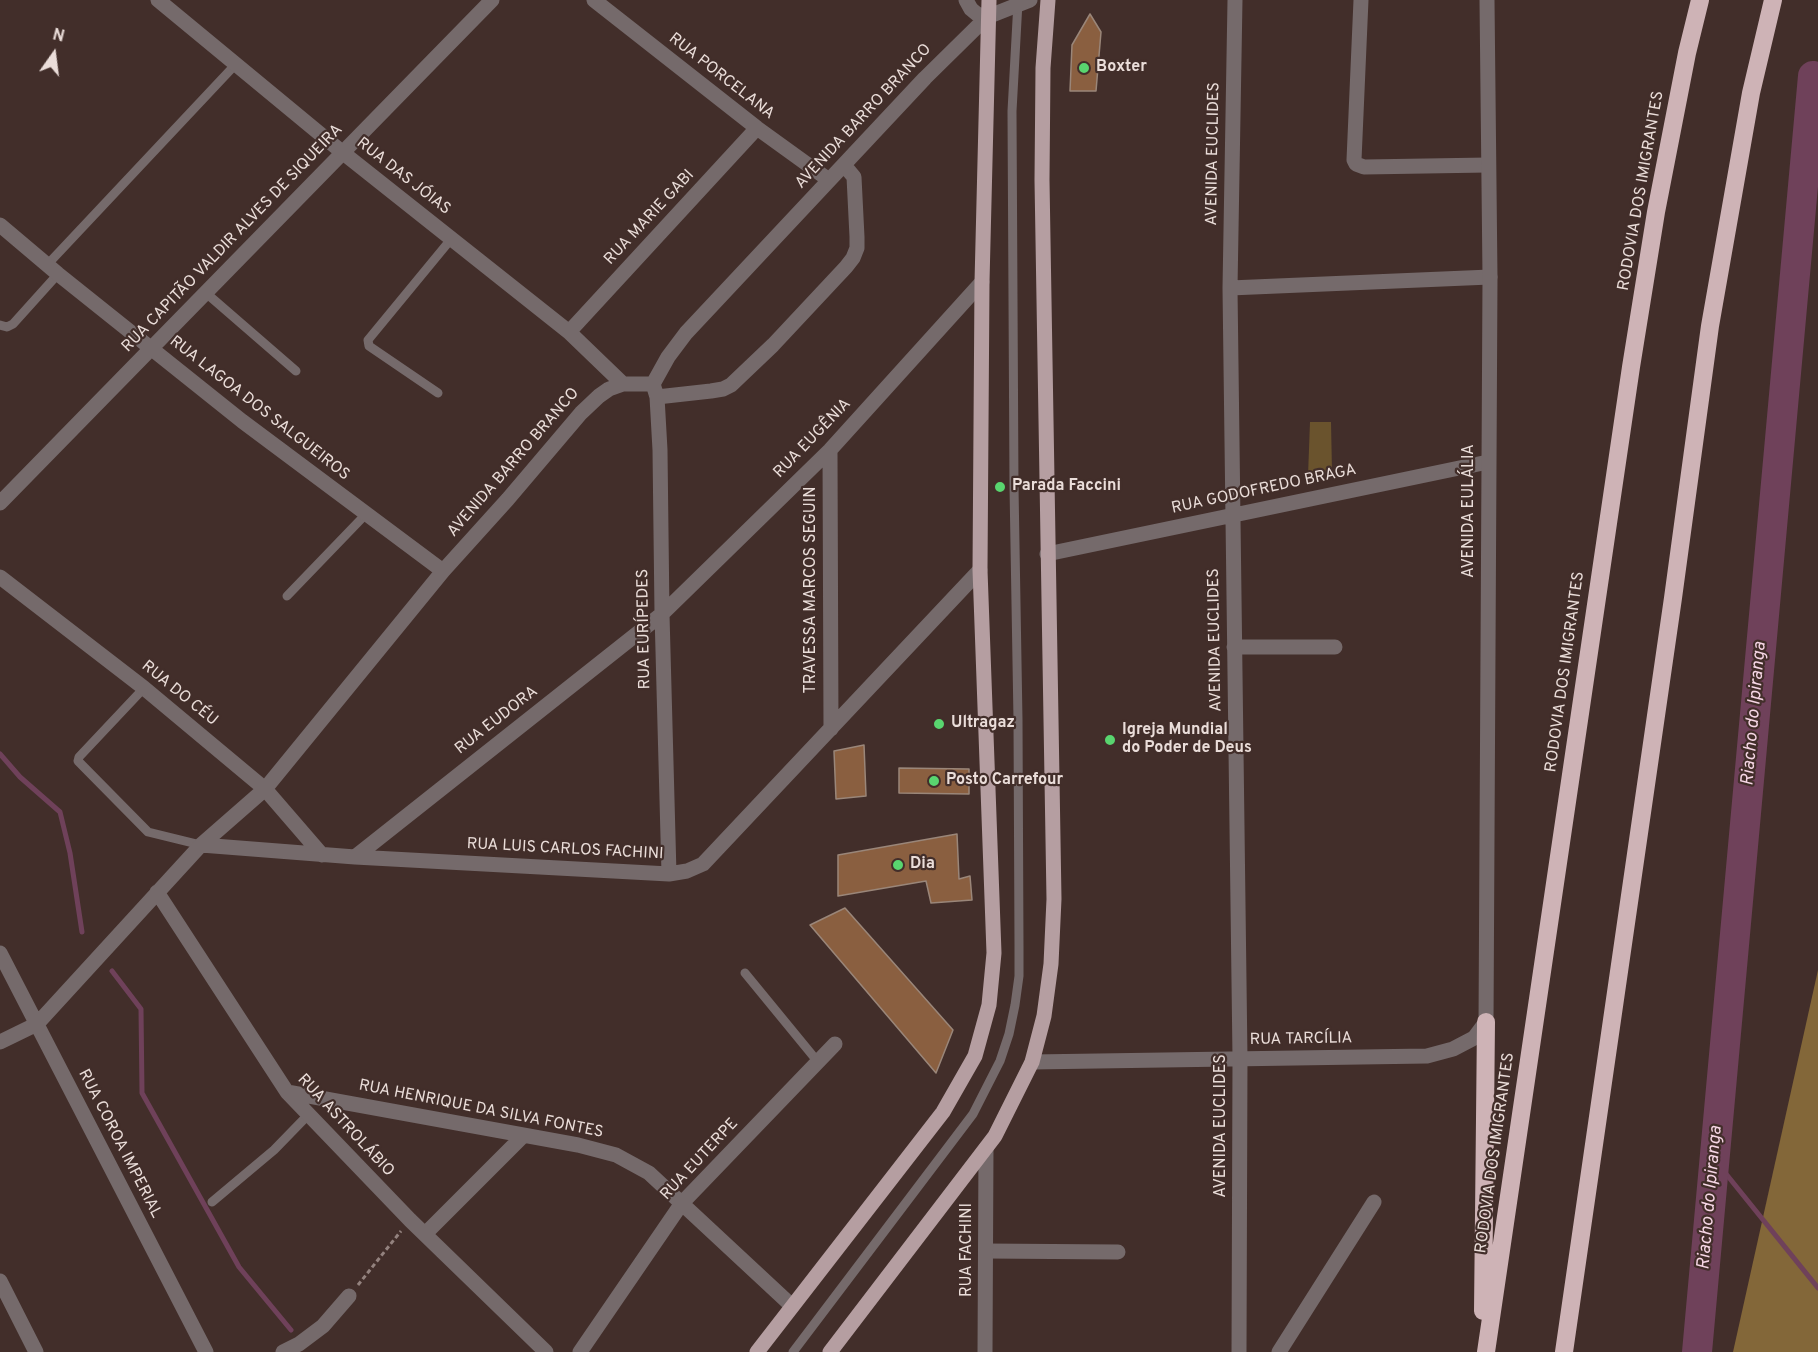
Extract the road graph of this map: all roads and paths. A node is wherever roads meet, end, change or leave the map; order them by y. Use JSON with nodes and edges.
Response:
{"nodes":[{"id":1,"x":159,"y":0,"type":"edge"},
{"id":2,"x":492,"y":0,"type":"edge"},
{"id":3,"x":594,"y":0,"type":"edge"},
{"id":4,"x":966,"y":0,"type":"edge"},
{"id":5,"x":989,"y":0,"type":"edge"},
{"id":6,"x":1048,"y":0,"type":"edge"},
{"id":7,"x":1235,"y":0,"type":"edge"},
{"id":8,"x":1361,"y":0,"type":"edge"},
{"id":9,"x":1487,"y":0,"type":"edge"},
{"id":10,"x":1700,"y":0,"type":"edge"},
{"id":11,"x":1773,"y":0,"type":"edge"},
{"id":12,"x":1022,"y":2,"type":"edge"},
{"id":13,"x":987,"y":17,"type":"junction"},
{"id":14,"x":236,"y":65,"type":"junction"},
{"id":15,"x":757,"y":128,"type":"junction"},
{"id":16,"x":342,"y":152,"type":"junction"},
{"id":17,"x":844,"y":165,"type":"junction"},
{"id":18,"x":1488,"y":165,"type":"junction"},
{"id":19,"x":829,"y":180,"type":"junction"},
{"id":20,"x":0,"y":225,"type":"edge"},
{"id":21,"x":452,"y":238,"type":"junction"},
{"id":22,"x":53,"y":270,"type":"junction"},
{"id":23,"x":1490,"y":277,"type":"junction"},
{"id":24,"x":982,"y":282,"type":"junction"},
{"id":25,"x":1230,"y":288,"type":"junction"},
{"id":26,"x":206,"y":293,"type":"junction"},
{"id":27,"x":0,"y":325,"type":"edge"},
{"id":28,"x":569,"y":332,"type":"junction"},
{"id":29,"x":152,"y":348,"type":"junction"},
{"id":30,"x":296,"y":371,"type":"dead end"},
{"id":31,"x":623,"y":384,"type":"junction"},
{"id":32,"x":655,"y":390,"type":"junction"},
{"id":33,"x":438,"y":393,"type":"dead end"},
{"id":34,"x":830,"y":450,"type":"junction"},
{"id":35,"x":1488,"y":462,"type":"junction"},
{"id":36,"x":0,"y":503,"type":"edge"},
{"id":37,"x":366,"y":514,"type":"junction"},
{"id":38,"x":1231,"y":515,"type":"junction"},
{"id":39,"x":1047,"y":554,"type":"junction"},
{"id":40,"x":980,"y":570,"type":"junction"},
{"id":41,"x":443,"y":571,"type":"junction"},
{"id":42,"x":0,"y":577,"type":"edge"},
{"id":43,"x":287,"y":596,"type":"dead end"},
{"id":44,"x":662,"y":614,"type":"junction"},
{"id":45,"x":1234,"y":647,"type":"junction"},
{"id":46,"x":1335,"y":647,"type":"dead end"},
{"id":47,"x":144,"y":688,"type":"junction"},
{"id":48,"x":831,"y":729,"type":"junction"},
{"id":49,"x":265,"y":789,"type":"junction"},
{"id":50,"x":201,"y":845,"type":"junction"},
{"id":51,"x":322,"y":855,"type":"junction"},
{"id":52,"x":355,"y":858,"type":"junction"},
{"id":53,"x":669,"y":874,"type":"junction"},
{"id":54,"x":157,"y":892,"type":"junction"},
{"id":55,"x":0,"y":953,"type":"edge"},
{"id":56,"x":745,"y":973,"type":"dead end"},
{"id":57,"x":1486,"y":1022,"type":"junction"},
{"id":58,"x":37,"y":1024,"type":"junction"},
{"id":59,"x":0,"y":1042,"type":"edge"},
{"id":60,"x":835,"y":1044,"type":"dead end"},
{"id":61,"x":1240,"y":1058,"type":"junction"},
{"id":62,"x":819,"y":1062,"type":"junction"},
{"id":63,"x":1032,"y":1062,"type":"junction"},
{"id":64,"x":287,"y":1092,"type":"junction"},
{"id":65,"x":309,"y":1114,"type":"junction"},
{"id":66,"x":523,"y":1136,"type":"junction"},
{"id":67,"x":986,"y":1148,"type":"junction"},
{"id":68,"x":212,"y":1202,"type":"dead end"},
{"id":69,"x":1374,"y":1202,"type":"dead end"},
{"id":70,"x":682,"y":1203,"type":"junction"},
{"id":71,"x":410,"y":1221,"type":"junction"},
{"id":72,"x":424,"y":1234,"type":"junction"},
{"id":73,"x":986,"y":1251,"type":"junction"},
{"id":74,"x":1118,"y":1252,"type":"dead end"},
{"id":75,"x":0,"y":1281,"type":"edge"},
{"id":76,"x":348,"y":1296,"type":"joint"},
{"id":77,"x":792,"y":1306,"type":"junction"},
{"id":78,"x":36,"y":1352,"type":"edge"},
{"id":79,"x":206,"y":1352,"type":"edge"},
{"id":80,"x":283,"y":1352,"type":"edge"},
{"id":81,"x":546,"y":1352,"type":"edge"},
{"id":82,"x":580,"y":1352,"type":"edge"},
{"id":83,"x":757,"y":1352,"type":"edge"},
{"id":84,"x":793,"y":1352,"type":"edge"},
{"id":85,"x":830,"y":1352,"type":"edge"},
{"id":86,"x":985,"y":1352,"type":"edge"},
{"id":87,"x":1239,"y":1352,"type":"edge"},
{"id":88,"x":1279,"y":1352,"type":"edge"},
{"id":89,"x":1484,"y":1352,"type":"edge"},
{"id":90,"x":1564,"y":1352,"type":"edge"}],
"edges":[{"from":1,"to":14,"type":"street","name":"RUA DAS JÓIAS"},
{"from":2,"to":16,"type":"street","name":"RUA CAPITÃO VALDIR ALVES DE SIQUEIRA"},
{"from":3,"to":15,"type":"street","name":"RUA PORCELANA"},
{"from":4,"to":13,"type":"street"},
{"from":5,"to":13,"type":"main road"},
{"from":6,"to":39,"type":"main road"},
{"from":7,"to":25,"type":"street","name":"AVENIDA EUCLIDES"},
{"from":8,"to":18,"type":"street"},
{"from":9,"to":18,"type":"street","name":"AVENIDA EULÁLIA"},
{"from":10,"to":89,"type":"highway","name":"RODOVIA DOS IMIGRANTES"},
{"from":11,"to":90,"type":"highway"},
{"from":12,"to":13,"type":"street"},
{"from":12,"to":84,"type":"lane"},
{"from":13,"to":17,"type":"street","name":"AVENIDA BARRO BRANCO"},
{"from":13,"to":24,"type":"main road"},
{"from":14,"to":16,"type":"street","name":"RUA DAS JÓIAS"},
{"from":14,"to":22,"type":"lane"},
{"from":15,"to":19,"type":"street","name":"RUA PORCELANA"},
{"from":15,"to":28,"type":"street","name":"RUA MARIE GABI"},
{"from":16,"to":21,"type":"street","name":"RUA DAS JÓIAS"},
{"from":16,"to":26,"type":"street","name":"RUA CAPITÃO VALDIR ALVES DE SIQUEIRA"},
{"from":17,"to":19,"type":"street","name":"AVENIDA BARRO BRANCO"},
{"from":17,"to":32,"type":"street"},
{"from":18,"to":23,"type":"street","name":"AVENIDA EULÁLIA"},
{"from":19,"to":32,"type":"street","name":"AVENIDA BARRO BRANCO"},
{"from":20,"to":22,"type":"street","name":"RUA LAGOA DOS SALGUEIROS"},
{"from":21,"to":28,"type":"street","name":"RUA DAS JÓIAS"},
{"from":21,"to":33,"type":"lane"},
{"from":22,"to":27,"type":"lane"},
{"from":22,"to":29,"type":"street","name":"RUA LAGOA DOS SALGUEIROS"},
{"from":23,"to":25,"type":"street"},
{"from":23,"to":35,"type":"street","name":"AVENIDA EULÁLIA"},
{"from":24,"to":34,"type":"street","name":"RUA EUGÊNIA"},
{"from":24,"to":40,"type":"main road"},
{"from":25,"to":38,"type":"street","name":"AVENIDA EUCLIDES"},
{"from":26,"to":29,"type":"street","name":"RUA CAPITÃO VALDIR ALVES DE SIQUEIRA"},
{"from":26,"to":30,"type":"lane"},
{"from":28,"to":31,"type":"street","name":"RUA DAS JÓIAS"},
{"from":29,"to":36,"type":"street","name":"RUA CAPITÃO VALDIR ALVES DE SIQUEIRA"},
{"from":29,"to":37,"type":"street","name":"RUA LAGOA DOS SALGUEIROS"},
{"from":31,"to":32,"type":"street","name":"AVENIDA BARRO BRANCO"},
{"from":31,"to":41,"type":"street","name":"AVENIDA BARRO BRANCO"},
{"from":32,"to":44,"type":"street","name":"RUA EURÍPEDES"},
{"from":34,"to":44,"type":"street","name":"RUA EUGÊNIA"},
{"from":34,"to":48,"type":"street","name":"TRAVESSA MARCOS SEGUIN"},
{"from":35,"to":38,"type":"street","name":"RUA GODOFREDO BRAGA"},
{"from":35,"to":57,"type":"street","name":"AVENIDA EULÁLIA"},
{"from":37,"to":41,"type":"street","name":"RUA LAGOA DOS SALGUEIROS"},
{"from":37,"to":43,"type":"lane"},
{"from":38,"to":39,"type":"street","name":"RUA GODOFREDO BRAGA"},
{"from":38,"to":45,"type":"street","name":"AVENIDA EUCLIDES"},
{"from":39,"to":63,"type":"main road"},
{"from":40,"to":48,"type":"street","name":"RUA LUIS CARLOS FACHINI"},
{"from":40,"to":77,"type":"main road"},
{"from":41,"to":49,"type":"street","name":"AVENIDA BARRO BRANCO"},
{"from":42,"to":47,"type":"street","name":"RUA DO CÉU"},
{"from":44,"to":52,"type":"street","name":"RUA EUDORA"},
{"from":44,"to":53,"type":"street","name":"RUA EURÍPEDES"},
{"from":45,"to":46,"type":"street"},
{"from":45,"to":61,"type":"street","name":"AVENIDA EUCLIDES"},
{"from":47,"to":49,"type":"street","name":"RUA DO CÉU"},
{"from":47,"to":50,"type":"lane"},
{"from":48,"to":53,"type":"street","name":"RUA LUIS CARLOS FACHINI"},
{"from":49,"to":50,"type":"street","name":"AVENIDA BARRO BRANCO"},
{"from":49,"to":51,"type":"street","name":"RUA DO CÉU"},
{"from":50,"to":51,"type":"street","name":"RUA LUIS CARLOS FACHINI"},
{"from":50,"to":54,"type":"street"},
{"from":51,"to":52,"type":"street","name":"RUA LUIS CARLOS FACHINI"},
{"from":52,"to":53,"type":"street","name":"RUA LUIS CARLOS FACHINI"},
{"from":54,"to":58,"type":"street"},
{"from":54,"to":64,"type":"street","name":"RUA ASTROLÁBIO"},
{"from":55,"to":58,"type":"street","name":"RUA COROA IMPERIAL"},
{"from":56,"to":62,"type":"lane"},
{"from":57,"to":61,"type":"street","name":"RUA TARCÍLIA"},
{"from":57,"to":89,"type":"highway"},
{"from":58,"to":59,"type":"street"},
{"from":58,"to":79,"type":"street","name":"RUA COROA IMPERIAL"},
{"from":60,"to":62,"type":"street","name":"RUA EUTERPE"},
{"from":61,"to":63,"type":"street","name":"RUA TARCÍLIA"},
{"from":61,"to":87,"type":"street","name":"AVENIDA EUCLIDES"},
{"from":62,"to":70,"type":"street","name":"RUA EUTERPE"},
{"from":63,"to":67,"type":"main road"},
{"from":64,"to":65,"type":"street","name":"RUA ASTROLÁBIO"},
{"from":64,"to":66,"type":"street","name":"RUA HENRIQUE DA SILVA FONTES"},
{"from":65,"to":68,"type":"lane"},
{"from":65,"to":71,"type":"street","name":"RUA ASTROLÁBIO"},
{"from":66,"to":70,"type":"street","name":"RUA HENRIQUE DA SILVA FONTES"},
{"from":66,"to":72,"type":"street"},
{"from":67,"to":73,"type":"street","name":"RUA FACHINI"},
{"from":67,"to":85,"type":"main road"},
{"from":69,"to":88,"type":"street"},
{"from":70,"to":77,"type":"street","name":"RUA HENRIQUE DA SILVA FONTES"},
{"from":70,"to":82,"type":"street","name":"RUA EUTERPE"},
{"from":71,"to":72,"type":"street","name":"RUA ASTROLÁBIO"},
{"from":71,"to":76,"type":"path"},
{"from":72,"to":81,"type":"street","name":"RUA ASTROLÁBIO"},
{"from":73,"to":74,"type":"street"},
{"from":73,"to":86,"type":"street","name":"RUA FACHINI"},
{"from":75,"to":78,"type":"street"},
{"from":76,"to":80,"type":"street"},
{"from":77,"to":83,"type":"main road"}]}
